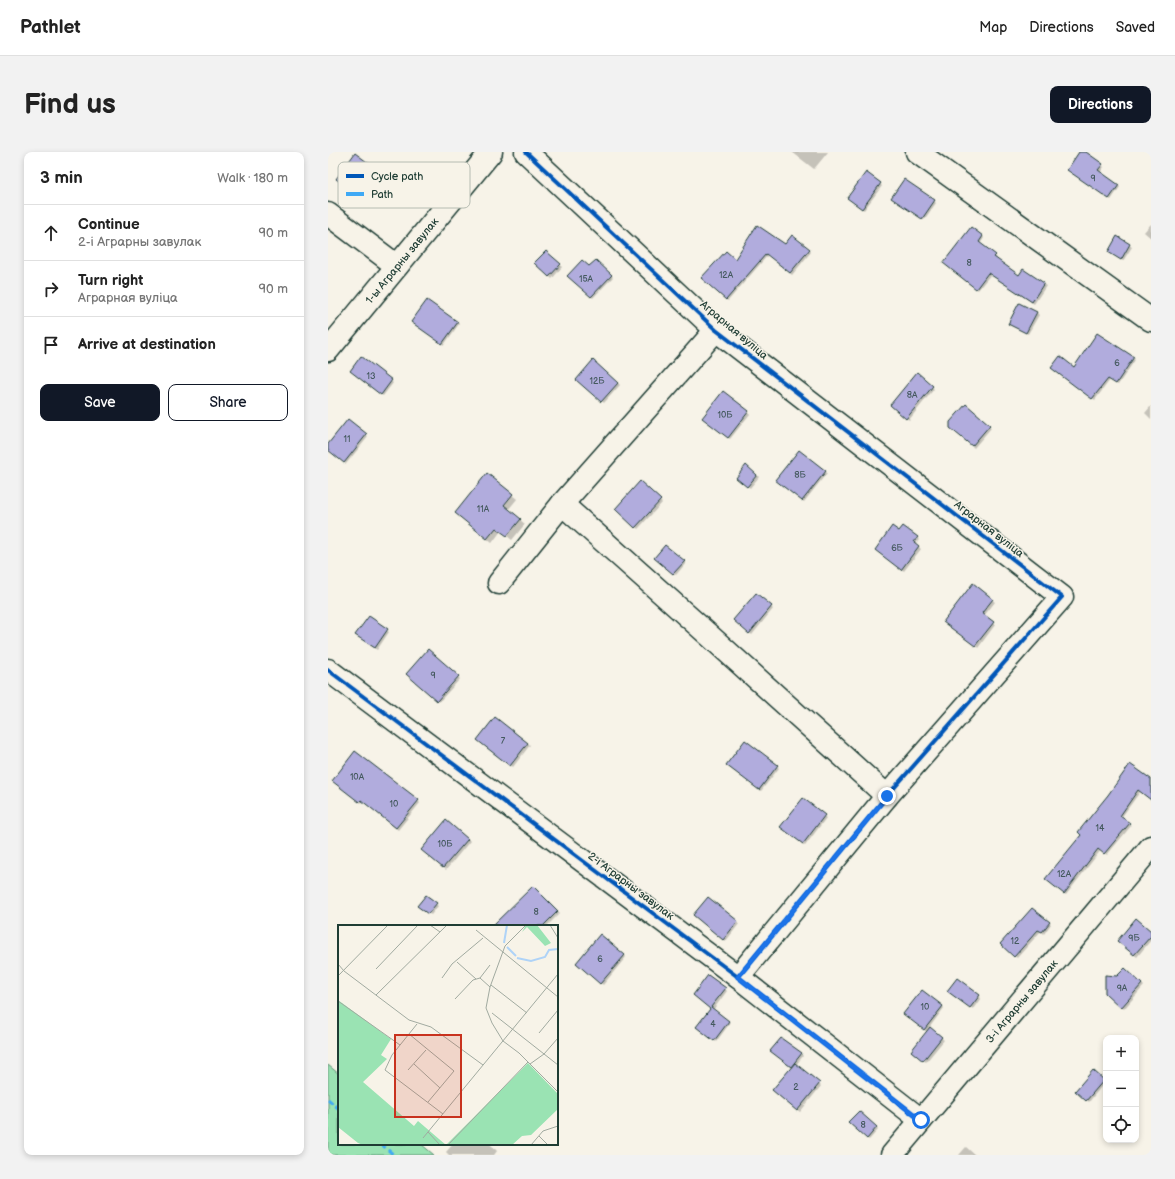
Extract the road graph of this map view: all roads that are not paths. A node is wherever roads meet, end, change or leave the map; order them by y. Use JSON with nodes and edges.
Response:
{"nodes":[{"id":1,"x":491,"y":152,"type":"edge"},
{"id":2,"x":526,"y":152,"type":"edge"},
{"id":3,"x":917,"y":152,"type":"edge"},
{"id":4,"x":470,"y":178,"type":"edge"},
{"id":5,"x":445,"y":208,"type":"edge"},
{"id":6,"x":328,"y":214,"type":"edge"},
{"id":7,"x":398,"y":266,"type":"junction"},
{"id":8,"x":1151,"y":320,"type":"edge"},
{"id":9,"x":716,"y":330,"type":"junction"},
{"id":10,"x":328,"y":350,"type":"edge"},
{"id":11,"x":562,"y":504,"type":"junction"},
{"id":12,"x":499,"y":583,"type":"dead end"},
{"id":13,"x":328,"y":670,"type":"edge"},
{"id":14,"x":887,"y":796,"type":"junction"},
{"id":15,"x":1151,"y":847,"type":"edge"},
{"id":16,"x":738,"y":977,"type":"junction"},
{"id":17,"x":921,"y":1120,"type":"junction"},
{"id":18,"x":892,"y":1155,"type":"edge"}],
"edges":[{"from":1,"to":4,"type":"street","name":"1-ы Аграрны завулак"},
{"from":2,"to":9,"type":"street","name":"Аграрная вуліца"},
{"from":3,"to":8,"type":"street"},
{"from":5,"to":7,"type":"street","name":"1-ы Аграрны завулак"},
{"from":6,"to":7,"type":"street"},
{"from":7,"to":10,"type":"street","name":"1-ы Аграрны завулак"},
{"from":9,"to":11,"type":"street"},
{"from":9,"to":14,"type":"street","name":"Аграрная вуліца"},
{"from":11,"to":12,"type":"street"},
{"from":11,"to":14,"type":"street"},
{"from":13,"to":16,"type":"street","name":"2-і Аграрны завулак"},
{"from":14,"to":16,"type":"street","name":"Аграрная вуліца"},
{"from":15,"to":17,"type":"street","name":"3-і Аграрны завулак"},
{"from":16,"to":17,"type":"street","name":"2-і Аграрны завулак"},
{"from":17,"to":18,"type":"street","name":"3-і Аграрны завулак"}]}
